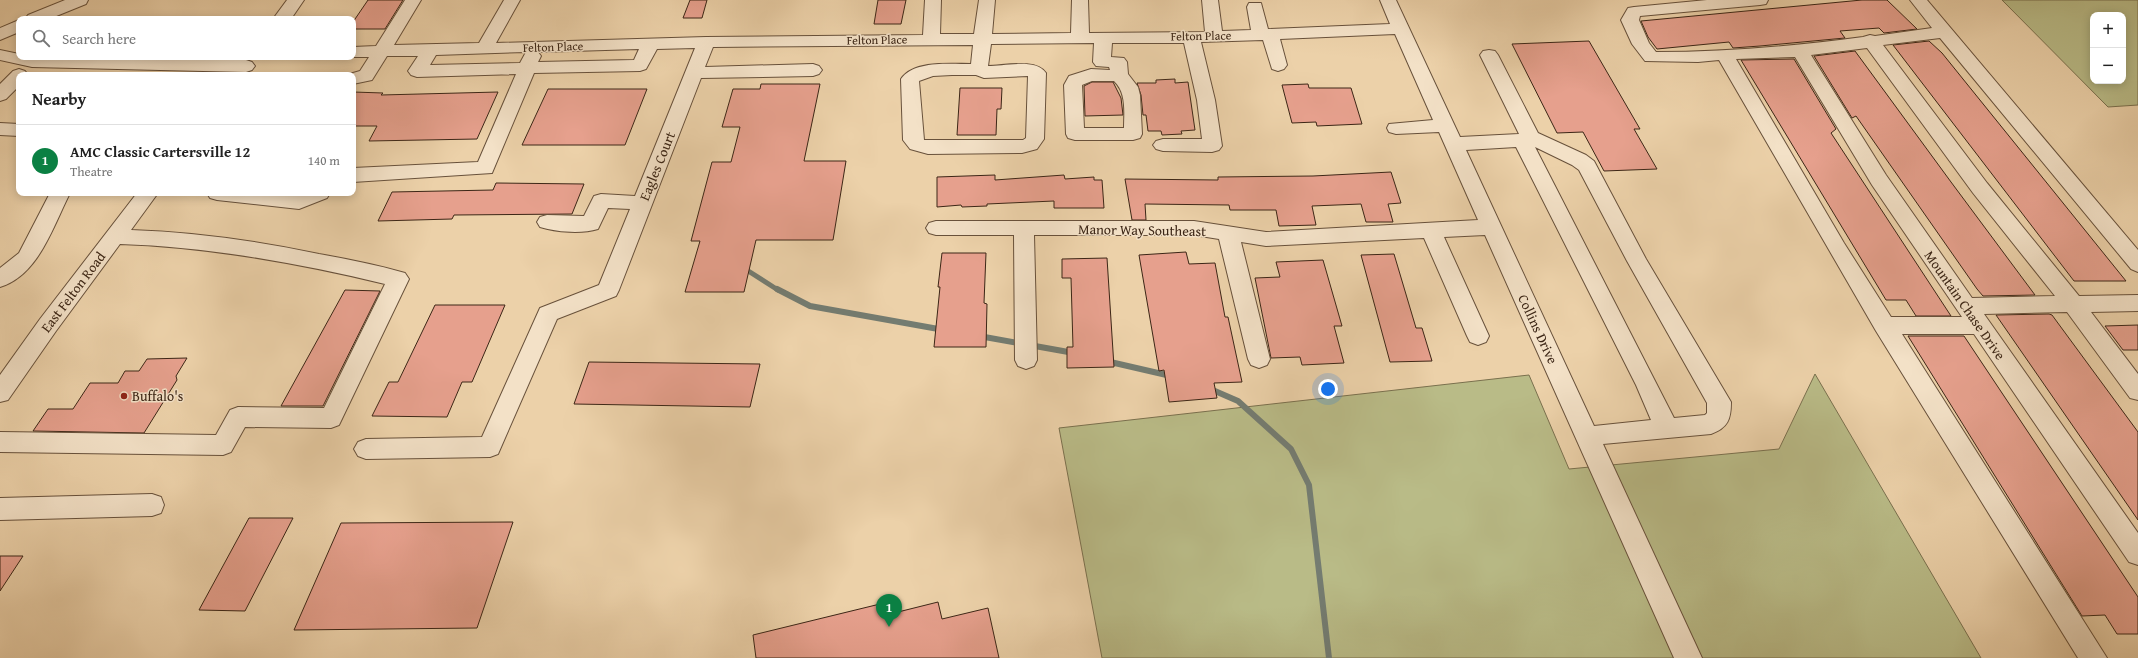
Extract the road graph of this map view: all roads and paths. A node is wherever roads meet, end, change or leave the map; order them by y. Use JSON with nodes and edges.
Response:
{"nodes":[{"id":1,"x":80,"y":0,"type":"edge"},
{"id":2,"x":296,"y":0,"type":"edge"},
{"id":3,"x":413,"y":0,"type":"edge"},
{"id":4,"x":512,"y":0,"type":"edge"},
{"id":5,"x":933,"y":0,"type":"edge"},
{"id":6,"x":987,"y":0,"type":"edge"},
{"id":7,"x":1080,"y":0,"type":"edge"},
{"id":8,"x":1210,"y":0,"type":"edge"},
{"id":9,"x":1388,"y":0,"type":"edge"},
{"id":10,"x":1760,"y":0,"type":"edge"},
{"id":11,"x":1918,"y":0,"type":"edge"},
{"id":12,"x":1255,"y":7,"type":"dead end"},
{"id":13,"x":41,"y":16,"type":"edge"},
{"id":14,"x":284,"y":16,"type":"edge"},
{"id":15,"x":16,"y":26,"type":"edge"},
{"id":16,"x":1400,"y":29,"type":"junction"},
{"id":17,"x":1944,"y":32,"type":"junction"},
{"id":18,"x":0,"y":34,"type":"edge"},
{"id":19,"x":1266,"y":35,"type":"junction"},
{"id":20,"x":1190,"y":37,"type":"junction"},
{"id":21,"x":1214,"y":37,"type":"junction"},
{"id":22,"x":1080,"y":38,"type":"junction"},
{"id":23,"x":1103,"y":38,"type":"junction"},
{"id":24,"x":984,"y":39,"type":"junction"},
{"id":25,"x":931,"y":40,"type":"junction"},
{"id":26,"x":1870,"y":40,"type":"junction"},
{"id":27,"x":706,"y":42,"type":"junction"},
{"id":28,"x":651,"y":44,"type":"junction"},
{"id":29,"x":536,"y":47,"type":"junction"},
{"id":30,"x":484,"y":49,"type":"junction"},
{"id":31,"x":430,"y":50,"type":"junction"},
{"id":32,"x":1800,"y":51,"type":"junction"},
{"id":33,"x":356,"y":52,"type":"edge"},
{"id":34,"x":380,"y":52,"type":"junction"},
{"id":35,"x":1724,"y":54,"type":"junction"},
{"id":36,"x":0,"y":55,"type":"edge"},
{"id":37,"x":1489,"y":56,"type":"dead end"},
{"id":38,"x":16,"y":58,"type":"edge"},
{"id":39,"x":23,"y":60,"type":"edge"},
{"id":40,"x":32,"y":62,"type":"junction"},
{"id":41,"x":1278,"y":65,"type":"dead end"},
{"id":42,"x":246,"y":66,"type":"edge"},
{"id":43,"x":528,"y":68,"type":"junction"},
{"id":44,"x":1097,"y":68,"type":"junction"},
{"id":45,"x":979,"y":69,"type":"junction"},
{"id":46,"x":813,"y":70,"type":"dead end"},
{"id":47,"x":22,"y":72,"type":"edge"},
{"id":48,"x":694,"y":73,"type":"junction"},
{"id":49,"x":16,"y":78,"type":"edge"},
{"id":50,"x":356,"y":78,"type":"edge"},
{"id":51,"x":0,"y":95,"type":"edge"},
{"id":52,"x":1396,"y":128,"type":"dead end"},
{"id":53,"x":0,"y":129,"type":"edge"},
{"id":54,"x":16,"y":130,"type":"edge"},
{"id":55,"x":1449,"y":135,"type":"junction"},
{"id":56,"x":1526,"y":138,"type":"junction"},
{"id":57,"x":1163,"y":146,"type":"dead end"},
{"id":58,"x":356,"y":175,"type":"edge"},
{"id":59,"x":58,"y":196,"type":"edge"},
{"id":60,"x":146,"y":196,"type":"edge"},
{"id":61,"x":244,"y":196,"type":"edge"},
{"id":62,"x":313,"y":196,"type":"edge"},
{"id":63,"x":642,"y":203,"type":"junction"},
{"id":64,"x":548,"y":222,"type":"dead end"},
{"id":65,"x":1491,"y":227,"type":"junction"},
{"id":66,"x":936,"y":228,"type":"dead end"},
{"id":67,"x":1024,"y":228,"type":"junction"},
{"id":68,"x":1430,"y":230,"type":"junction"},
{"id":69,"x":1228,"y":233,"type":"junction"},
{"id":70,"x":115,"y":237,"type":"junction"},
{"id":71,"x":2138,"y":264,"type":"edge"},
{"id":72,"x":0,"y":279,"type":"edge"},
{"id":73,"x":2138,"y":303,"type":"edge"},
{"id":74,"x":2074,"y":304,"type":"junction"},
{"id":75,"x":1965,"y":306,"type":"junction"},
{"id":76,"x":1884,"y":325,"type":"junction"},
{"id":77,"x":1979,"y":326,"type":"junction"},
{"id":78,"x":1478,"y":336,"type":"dead end"},
{"id":79,"x":1258,"y":359,"type":"dead end"},
{"id":80,"x":1026,"y":360,"type":"dead end"},
{"id":81,"x":2138,"y":392,"type":"edge"},
{"id":82,"x":0,"y":393,"type":"edge"},
{"id":83,"x":1667,"y":430,"type":"junction"},
{"id":84,"x":1587,"y":436,"type":"junction"},
{"id":85,"x":0,"y":442,"type":"edge"},
{"id":86,"x":366,"y":449,"type":"dead end"},
{"id":87,"x":152,"y":505,"type":"dead end"},
{"id":88,"x":0,"y":509,"type":"edge"},
{"id":89,"x":2138,"y":554,"type":"edge"},
{"id":90,"x":1688,"y":658,"type":"edge"},
{"id":91,"x":2093,"y":658,"type":"edge"}],
"edges":[{"from":1,"to":13,"type":"street"},
{"from":2,"to":14,"type":"street"},
{"from":3,"to":34,"type":"street"},
{"from":4,"to":30,"type":"street"},
{"from":5,"to":25,"type":"street"},
{"from":6,"to":24,"type":"street"},
{"from":7,"to":22,"type":"street"},
{"from":8,"to":21,"type":"street"},
{"from":9,"to":16,"type":"street","name":"Collins Drive"},
{"from":10,"to":35,"type":"street"},
{"from":11,"to":17,"type":"street"},
{"from":12,"to":19,"type":"street"},
{"from":15,"to":18,"type":"street"},
{"from":16,"to":19,"type":"street","name":"Felton Place"},
{"from":16,"to":55,"type":"street","name":"Collins Drive"},
{"from":17,"to":26,"type":"street"},
{"from":17,"to":71,"type":"street"},
{"from":19,"to":21,"type":"street","name":"Felton Place"},
{"from":19,"to":41,"type":"street"},
{"from":20,"to":21,"type":"street","name":"Felton Place"},
{"from":20,"to":23,"type":"street","name":"Felton Place"},
{"from":20,"to":57,"type":"street"},
{"from":22,"to":23,"type":"street","name":"Felton Place"},
{"from":22,"to":24,"type":"street","name":"Felton Place"},
{"from":23,"to":44,"type":"street"},
{"from":24,"to":25,"type":"street","name":"Felton Place"},
{"from":24,"to":45,"type":"street"},
{"from":25,"to":27,"type":"street","name":"Felton Place"},
{"from":26,"to":32,"type":"street"},
{"from":26,"to":74,"type":"street"},
{"from":27,"to":28,"type":"street","name":"Felton Place"},
{"from":27,"to":48,"type":"street","name":"Eagles Court"},
{"from":28,"to":29,"type":"street","name":"Felton Place"},
{"from":28,"to":43,"type":"street"},
{"from":29,"to":30,"type":"street","name":"Felton Place"},
{"from":29,"to":43,"type":"street"},
{"from":30,"to":31,"type":"street","name":"Felton Place"},
{"from":31,"to":34,"type":"street","name":"Felton Place"},
{"from":31,"to":43,"type":"street"},
{"from":32,"to":35,"type":"street"},
{"from":32,"to":75,"type":"street","name":"Mountain Chase Drive"},
{"from":33,"to":34,"type":"street","name":"Felton Place"},
{"from":34,"to":50,"type":"street"},
{"from":35,"to":76,"type":"street"},
{"from":36,"to":38,"type":"street"},
{"from":37,"to":56,"type":"street"},
{"from":39,"to":40,"type":"street"},
{"from":40,"to":42,"type":"street"},
{"from":40,"to":47,"type":"street"},
{"from":43,"to":58,"type":"street"},
{"from":44,"to":44,"type":"street"},
{"from":45,"to":45,"type":"street"},
{"from":46,"to":48,"type":"street"},
{"from":48,"to":63,"type":"street","name":"Eagles Court"},
{"from":49,"to":51,"type":"street"},
{"from":52,"to":55,"type":"street"},
{"from":53,"to":54,"type":"street"},
{"from":55,"to":56,"type":"street"},
{"from":55,"to":65,"type":"street","name":"Collins Drive"},
{"from":56,"to":83,"type":"street"},
{"from":56,"to":83,"type":"street"},
{"from":59,"to":72,"type":"street"},
{"from":60,"to":70,"type":"street","name":"East Felton Road"},
{"from":61,"to":62,"type":"street"},
{"from":63,"to":64,"type":"street"},
{"from":63,"to":86,"type":"street","name":"Eagles Court"},
{"from":65,"to":68,"type":"street","name":"Manor Way Southeast"},
{"from":65,"to":84,"type":"street","name":"Collins Drive"},
{"from":66,"to":67,"type":"street","name":"Manor Way Southeast"},
{"from":67,"to":69,"type":"street","name":"Manor Way Southeast"},
{"from":67,"to":80,"type":"street"},
{"from":68,"to":69,"type":"street","name":"Manor Way Southeast"},
{"from":68,"to":78,"type":"street"},
{"from":69,"to":79,"type":"street"},
{"from":70,"to":82,"type":"street","name":"East Felton Road"},
{"from":70,"to":85,"type":"street"},
{"from":73,"to":74,"type":"street"},
{"from":74,"to":75,"type":"street"},
{"from":74,"to":81,"type":"street"},
{"from":75,"to":77,"type":"street","name":"Mountain Chase Drive"},
{"from":76,"to":77,"type":"street"},
{"from":76,"to":91,"type":"street"},
{"from":77,"to":89,"type":"street","name":"Mountain Chase Drive"},
{"from":83,"to":84,"type":"street"},
{"from":84,"to":90,"type":"street","name":"Collins Drive"},
{"from":87,"to":88,"type":"street"}]}
